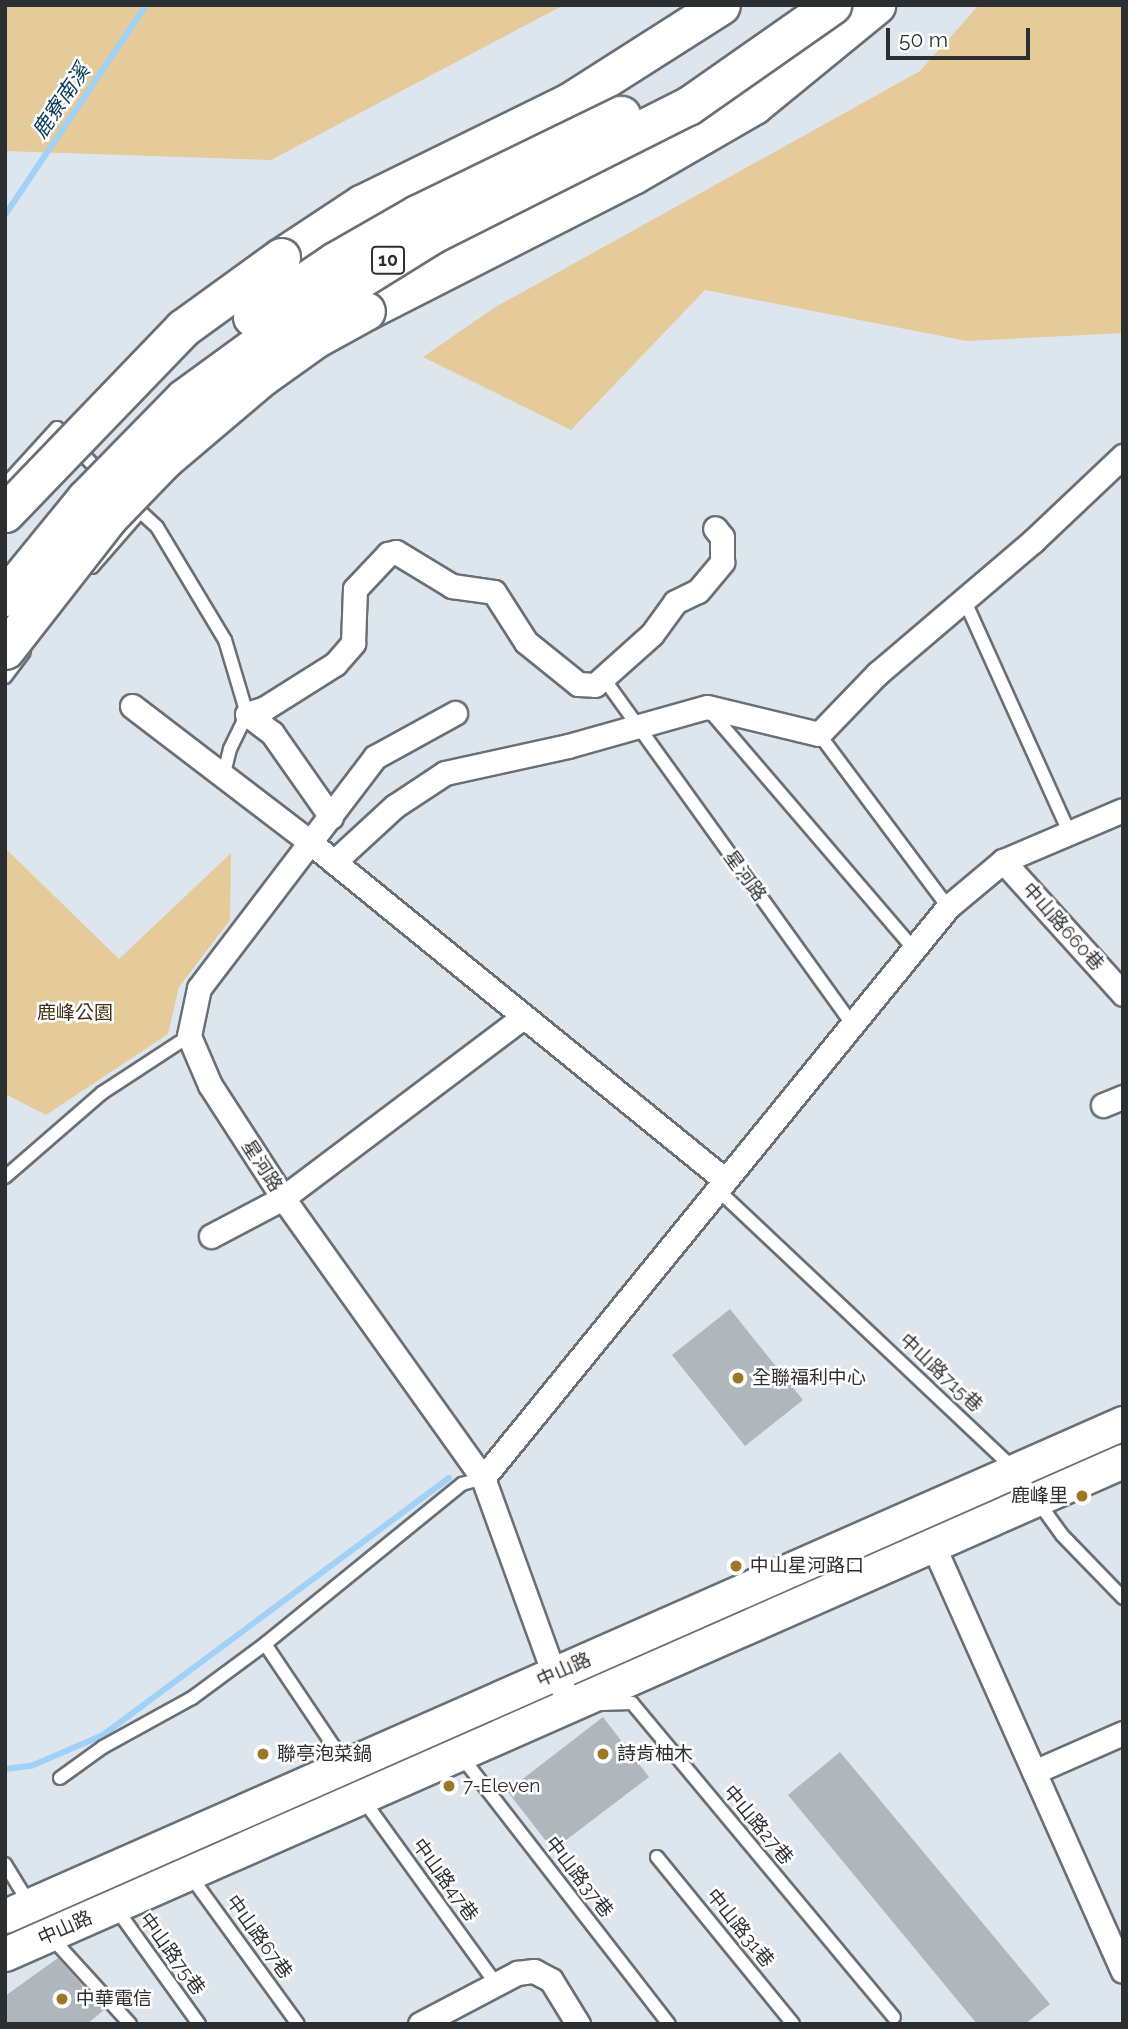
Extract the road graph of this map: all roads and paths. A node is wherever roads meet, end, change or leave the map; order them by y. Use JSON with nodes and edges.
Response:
{"nodes":[{"id":1,"x":721,"y":5,"type":"edge"},
{"id":2,"x":792,"y":5,"type":"edge"},
{"id":3,"x":832,"y":5,"type":"edge"},
{"id":4,"x":876,"y":5,"type":"edge"},
{"id":5,"x":1122,"y":460,"type":"edge"},
{"id":6,"x":5,"y":485,"type":"edge"},
{"id":7,"x":140,"y":512,"type":"junction"},
{"id":8,"x":5,"y":513,"type":"edge"},
{"id":9,"x":715,"y":528,"type":"dead end"},
{"id":10,"x":5,"y":558,"type":"edge"},
{"id":11,"x":78,"y":583,"type":"dead end"},
{"id":12,"x":5,"y":597,"type":"edge"},
{"id":13,"x":963,"y":597,"type":"junction"},
{"id":14,"x":17,"y":648,"type":"edge"},
{"id":15,"x":5,"y":677,"type":"edge"},
{"id":16,"x":595,"y":685,"type":"junction"},
{"id":17,"x":132,"y":706,"type":"dead end"},
{"id":18,"x":707,"y":707,"type":"junction"},
{"id":19,"x":455,"y":713,"type":"dead end"},
{"id":20,"x":247,"y":714,"type":"junction"},
{"id":21,"x":637,"y":728,"type":"junction"},
{"id":22,"x":819,"y":734,"type":"junction"},
{"id":23,"x":223,"y":778,"type":"junction"},
{"id":24,"x":1123,"y":810,"type":"edge"},
{"id":25,"x":331,"y":817,"type":"junction"},
{"id":26,"x":1070,"y":834,"type":"junction"},
{"id":27,"x":311,"y":843,"type":"junction"},
{"id":28,"x":1003,"y":861,"type":"junction"},
{"id":29,"x":334,"y":862,"type":"junction"},
{"id":30,"x":948,"y":907,"type":"junction"},
{"id":31,"x":914,"y":948,"type":"junction"},
{"id":32,"x":1123,"y":994,"type":"edge"},
{"id":33,"x":523,"y":1017,"type":"junction"},
{"id":34,"x":852,"y":1024,"type":"junction"},
{"id":35,"x":189,"y":1036,"type":"junction"},
{"id":36,"x":5,"y":1177,"type":"edge"},
{"id":37,"x":721,"y":1185,"type":"junction"},
{"id":38,"x":283,"y":1198,"type":"junction"},
{"id":39,"x":211,"y":1236,"type":"dead end"},
{"id":40,"x":1123,"y":1423,"type":"edge"},
{"id":41,"x":1123,"y":1461,"type":"edge"},
{"id":42,"x":1015,"y":1470,"type":"junction"},
{"id":43,"x":483,"y":1478,"type":"junction"},
{"id":44,"x":1037,"y":1499,"type":"junction"},
{"id":45,"x":933,"y":1545,"type":"junction"},
{"id":46,"x":1123,"y":1598,"type":"edge"},
{"id":47,"x":265,"y":1644,"type":"junction"},
{"id":48,"x":554,"y":1674,"type":"junction"},
{"id":49,"x":572,"y":1704,"type":"junction"},
{"id":50,"x":1123,"y":1733,"type":"edge"},
{"id":51,"x":459,"y":1754,"type":"junction"},
{"id":52,"x":1034,"y":1772,"type":"junction"},
{"id":53,"x":60,"y":1778,"type":"dead end"},
{"id":54,"x":354,"y":1782,"type":"junction"},
{"id":55,"x":657,"y":1857,"type":"dead end"},
{"id":56,"x":5,"y":1864,"type":"edge"},
{"id":57,"x":189,"y":1874,"type":"junction"},
{"id":58,"x":114,"y":1906,"type":"junction"},
{"id":59,"x":33,"y":1919,"type":"edge"},
{"id":60,"x":5,"y":1954,"type":"edge"},
{"id":61,"x":1123,"y":1970,"type":"edge"},
{"id":62,"x":497,"y":1985,"type":"junction"},
{"id":63,"x":894,"y":2017,"type":"dead end"},
{"id":64,"x":130,"y":2024,"type":"edge"},
{"id":65,"x":199,"y":2024,"type":"edge"},
{"id":66,"x":298,"y":2024,"type":"edge"},
{"id":67,"x":420,"y":2024,"type":"edge"},
{"id":68,"x":578,"y":2024,"type":"edge"},
{"id":69,"x":669,"y":2024,"type":"edge"},
{"id":70,"x":793,"y":2024,"type":"edge"}],
"edges":[{"from":1,"to":8,"type":"main road","bridge":true},
{"from":2,"to":10,"type":"main road","number":"10","bridge":true},
{"from":3,"to":12,"type":"main road","number":"10","bridge":true},
{"from":4,"to":14,"type":"main road","bridge":true},
{"from":5,"to":13,"type":"street"},
{"from":6,"to":7,"type":"lane"},
{"from":7,"to":11,"type":"lane"},
{"from":7,"to":20,"type":"lane"},
{"from":9,"to":16,"type":"street"},
{"from":13,"to":22,"type":"street"},
{"from":13,"to":26,"type":"lane"},
{"from":14,"to":15,"type":"lane"},
{"from":16,"to":20,"type":"street"},
{"from":16,"to":21,"type":"lane","name":"星河路"},
{"from":17,"to":23,"type":"street"},
{"from":18,"to":21,"type":"street"},
{"from":18,"to":22,"type":"street"},
{"from":18,"to":31,"type":"lane"},
{"from":19,"to":25,"type":"street"},
{"from":20,"to":23,"type":"lane"},
{"from":20,"to":25,"type":"street"},
{"from":21,"to":29,"type":"street"},
{"from":21,"to":34,"type":"lane","name":"星河路"},
{"from":22,"to":30,"type":"lane"},
{"from":23,"to":27,"type":"street"},
{"from":24,"to":26,"type":"street"},
{"from":25,"to":27,"type":"street"},
{"from":26,"to":28,"type":"street"},
{"from":27,"to":29,"type":"street"},
{"from":27,"to":35,"type":"street"},
{"from":28,"to":30,"type":"street"},
{"from":28,"to":32,"type":"street","name":"中山路660巷"},
{"from":29,"to":33,"type":"street"},
{"from":30,"to":31,"type":"street"},
{"from":31,"to":34,"type":"street"},
{"from":33,"to":37,"type":"street"},
{"from":33,"to":38,"type":"street"},
{"from":34,"to":37,"type":"street"},
{"from":35,"to":36,"type":"lane"},
{"from":35,"to":38,"type":"street","name":"星河路"},
{"from":37,"to":42,"type":"lane","name":"中山路715巷"},
{"from":37,"to":43,"type":"street"},
{"from":38,"to":39,"type":"street"},
{"from":38,"to":43,"type":"street","name":"星河路"},
{"from":40,"to":42,"type":"street","name":"中山路"},
{"from":41,"to":44,"type":"street","name":"中山路"},
{"from":42,"to":44,"type":"lane","name":"中山路715巷"},
{"from":42,"to":48,"type":"street","name":"中山路"},
{"from":43,"to":47,"type":"lane"},
{"from":43,"to":48,"type":"street","name":"星河路"},
{"from":44,"to":45,"type":"street","name":"中山路"},
{"from":44,"to":46,"type":"lane","name":"中山路715巷"},
{"from":45,"to":49,"type":"street","name":"中山路"},
{"from":45,"to":52,"type":"street"},
{"from":47,"to":53,"type":"lane"},
{"from":47,"to":54,"type":"lane","name":"中山路47巷"},
{"from":48,"to":49,"type":"street","name":"星河路"},
{"from":48,"to":54,"type":"street","name":"中山路"},
{"from":49,"to":51,"type":"street","name":"中山路"},
{"from":49,"to":63,"type":"lane","name":"中山路27巷"},
{"from":50,"to":52,"type":"street"},
{"from":51,"to":54,"type":"street","name":"中山路"},
{"from":51,"to":69,"type":"lane","name":"中山路37巷"},
{"from":52,"to":61,"type":"street"},
{"from":54,"to":57,"type":"street","name":"中山路"},
{"from":54,"to":59,"type":"street","name":"中山路"},
{"from":54,"to":62,"type":"lane","name":"中山路47巷"},
{"from":55,"to":70,"type":"lane","name":"中山路31巷"},
{"from":56,"to":59,"type":"lane"},
{"from":57,"to":58,"type":"street","name":"中山路"},
{"from":57,"to":66,"type":"lane","name":"中山路67巷"},
{"from":58,"to":59,"type":"street","name":"中山路"},
{"from":58,"to":65,"type":"lane","name":"中山路75巷"},
{"from":59,"to":60,"type":"street","name":"中山路"},
{"from":59,"to":64,"type":"lane"},
{"from":62,"to":67,"type":"street"},
{"from":62,"to":68,"type":"street"}]}
